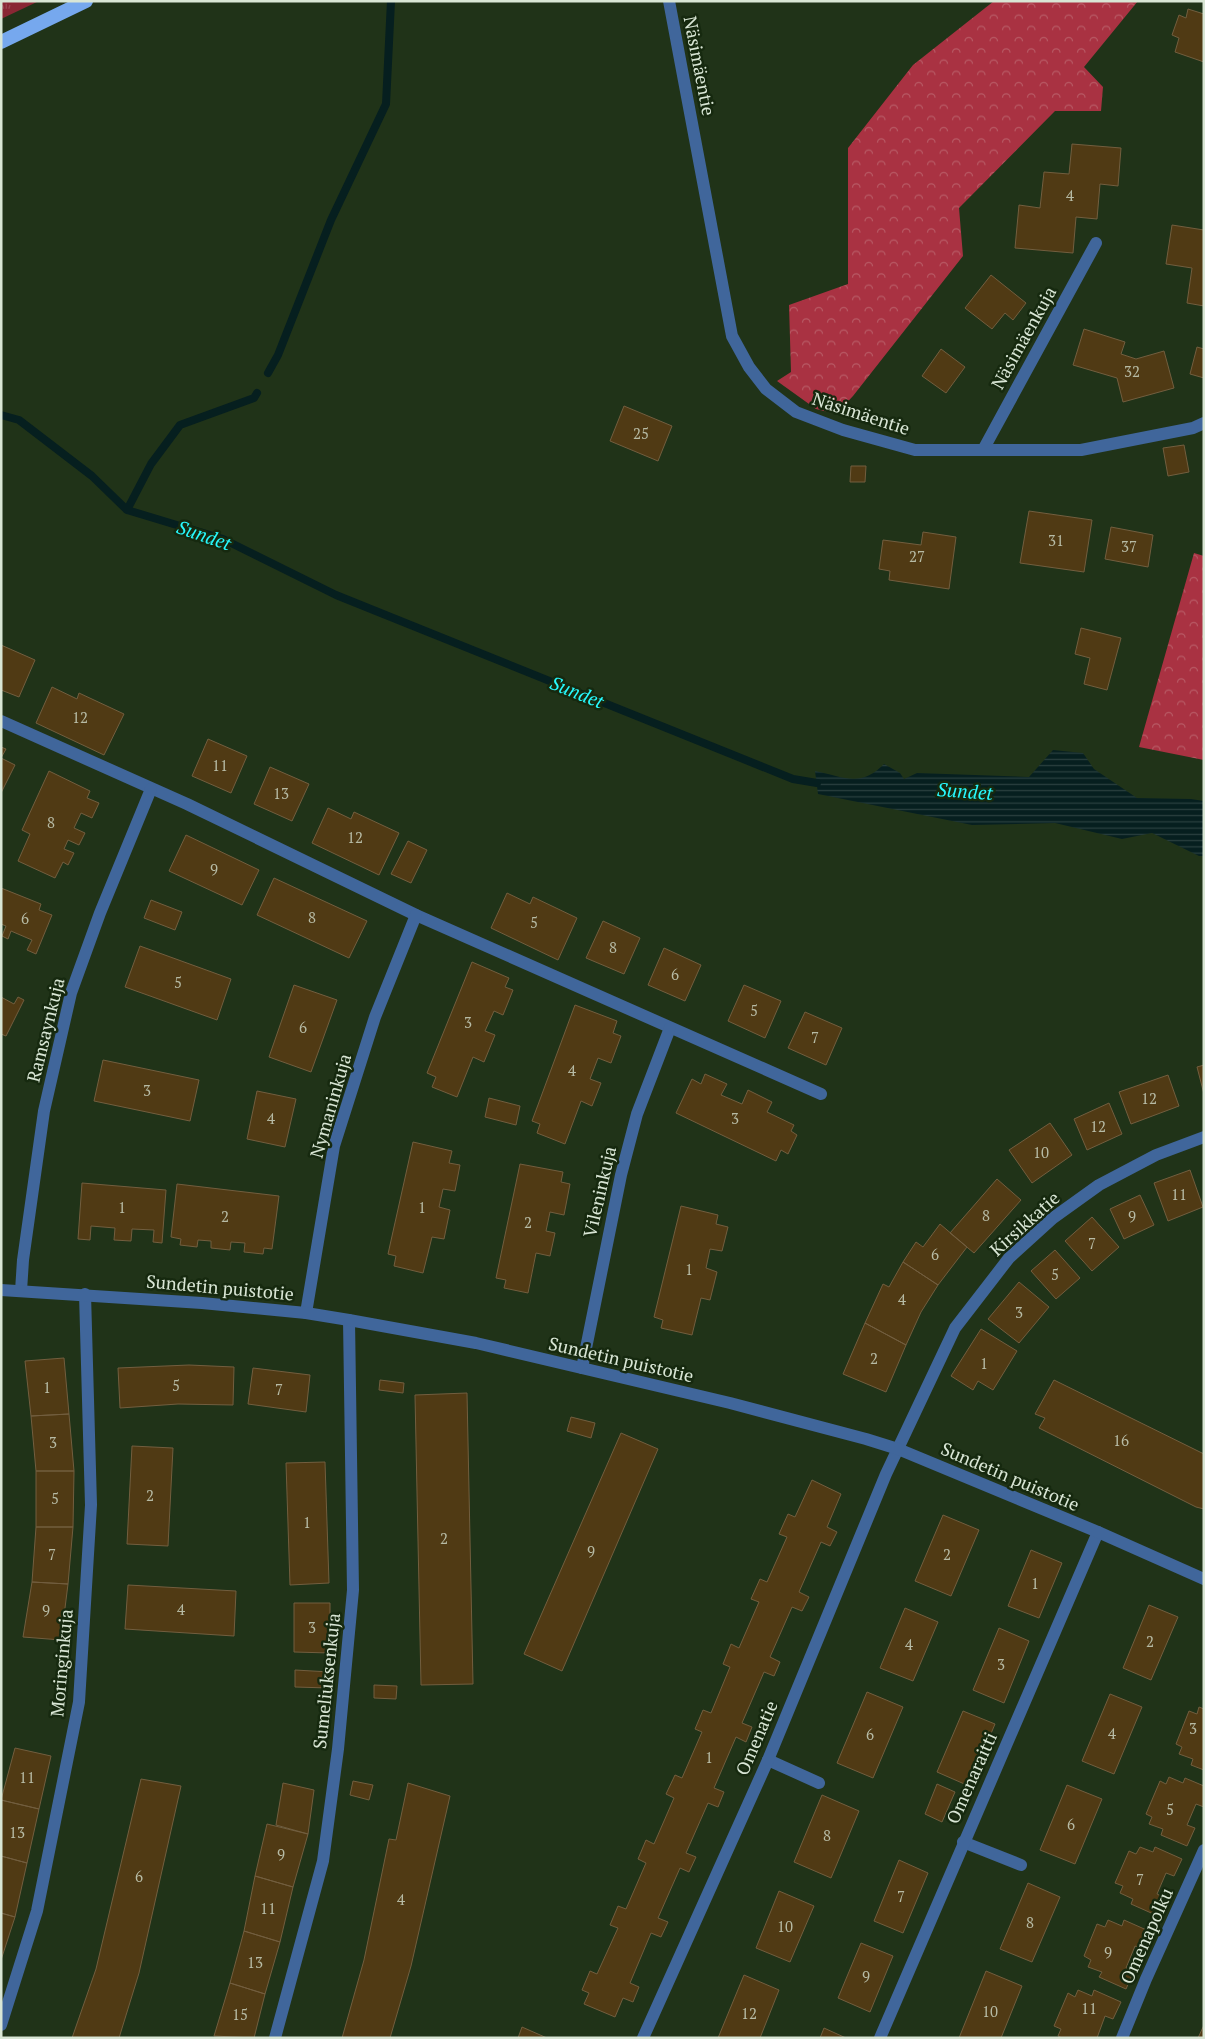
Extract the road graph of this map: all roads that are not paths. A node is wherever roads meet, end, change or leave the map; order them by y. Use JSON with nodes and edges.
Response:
{"nodes":[{"id":1,"x":86,"y":1,"type":"edge"},
{"id":2,"x":669,"y":1,"type":"edge"},
{"id":3,"x":1,"y":42,"type":"edge"},
{"id":4,"x":1096,"y":243,"type":"dead end"},
{"id":5,"x":1204,"y":423,"type":"edge"},
{"id":6,"x":983,"y":450,"type":"junction"},
{"id":7,"x":1,"y":721,"type":"edge"},
{"id":8,"x":151,"y":789,"type":"junction"},
{"id":9,"x":416,"y":916,"type":"junction"},
{"id":10,"x":670,"y":1028,"type":"junction"},
{"id":11,"x":821,"y":1094,"type":"dead end"},
{"id":12,"x":1204,"y":1136,"type":"edge"},
{"id":13,"x":1,"y":1290,"type":"edge"},
{"id":14,"x":21,"y":1292,"type":"junction"},
{"id":15,"x":84,"y":1294,"type":"junction"},
{"id":16,"x":306,"y":1313,"type":"junction"},
{"id":17,"x":349,"y":1320,"type":"junction"},
{"id":18,"x":582,"y":1368,"type":"junction"},
{"id":19,"x":898,"y":1449,"type":"junction"},
{"id":20,"x":1098,"y":1532,"type":"junction"},
{"id":21,"x":1204,"y":1579,"type":"edge"},
{"id":22,"x":768,"y":1760,"type":"junction"},
{"id":23,"x":819,"y":1782,"type":"dead end"},
{"id":24,"x":963,"y":1842,"type":"junction"},
{"id":25,"x":1204,"y":1850,"type":"edge"},
{"id":26,"x":1021,"y":1865,"type":"dead end"},
{"id":27,"x":1,"y":2026,"type":"edge"},
{"id":28,"x":275,"y":2038,"type":"edge"},
{"id":29,"x":643,"y":2038,"type":"edge"},
{"id":30,"x":880,"y":2038,"type":"edge"},
{"id":31,"x":1122,"y":2038,"type":"edge"}],
"edges":[{"from":1,"to":3,"type":"highway"},
{"from":2,"to":6,"type":"street","name":"Näsimäentie"},
{"from":4,"to":6,"type":"street","name":"Näsimäenkuja"},
{"from":5,"to":6,"type":"street","name":"Näsimäentie"},
{"from":7,"to":8,"type":"street"},
{"from":8,"to":9,"type":"street"},
{"from":8,"to":14,"type":"street","name":"Ramsaynkuja"},
{"from":9,"to":10,"type":"street"},
{"from":9,"to":16,"type":"street","name":"Nymaninkuja"},
{"from":10,"to":11,"type":"street"},
{"from":10,"to":18,"type":"street","name":"Vileninkuja"},
{"from":12,"to":19,"type":"street","name":"Kirsikkatie"},
{"from":13,"to":14,"type":"street","name":"Sundetin puistotie"},
{"from":14,"to":15,"type":"street","name":"Sundetin puistotie"},
{"from":15,"to":16,"type":"street","name":"Sundetin puistotie"},
{"from":15,"to":27,"type":"street","name":"Moringinkuja"},
{"from":16,"to":17,"type":"street","name":"Sundetin puistotie"},
{"from":17,"to":18,"type":"street","name":"Sundetin puistotie"},
{"from":17,"to":28,"type":"street","name":"Sumeliuksenkuja"},
{"from":18,"to":19,"type":"street","name":"Sundetin puistotie"},
{"from":19,"to":20,"type":"street","name":"Sundetin puistotie"},
{"from":19,"to":22,"type":"street","name":"Omenatie"},
{"from":20,"to":21,"type":"street","name":"Sundetin puistotie"},
{"from":20,"to":24,"type":"street","name":"Omenaraitti"},
{"from":22,"to":23,"type":"street"},
{"from":22,"to":29,"type":"street","name":"Omenatie"},
{"from":24,"to":26,"type":"street"},
{"from":24,"to":30,"type":"street","name":"Omenaraitti"},
{"from":25,"to":31,"type":"street","name":"Omenapolku"}]}
